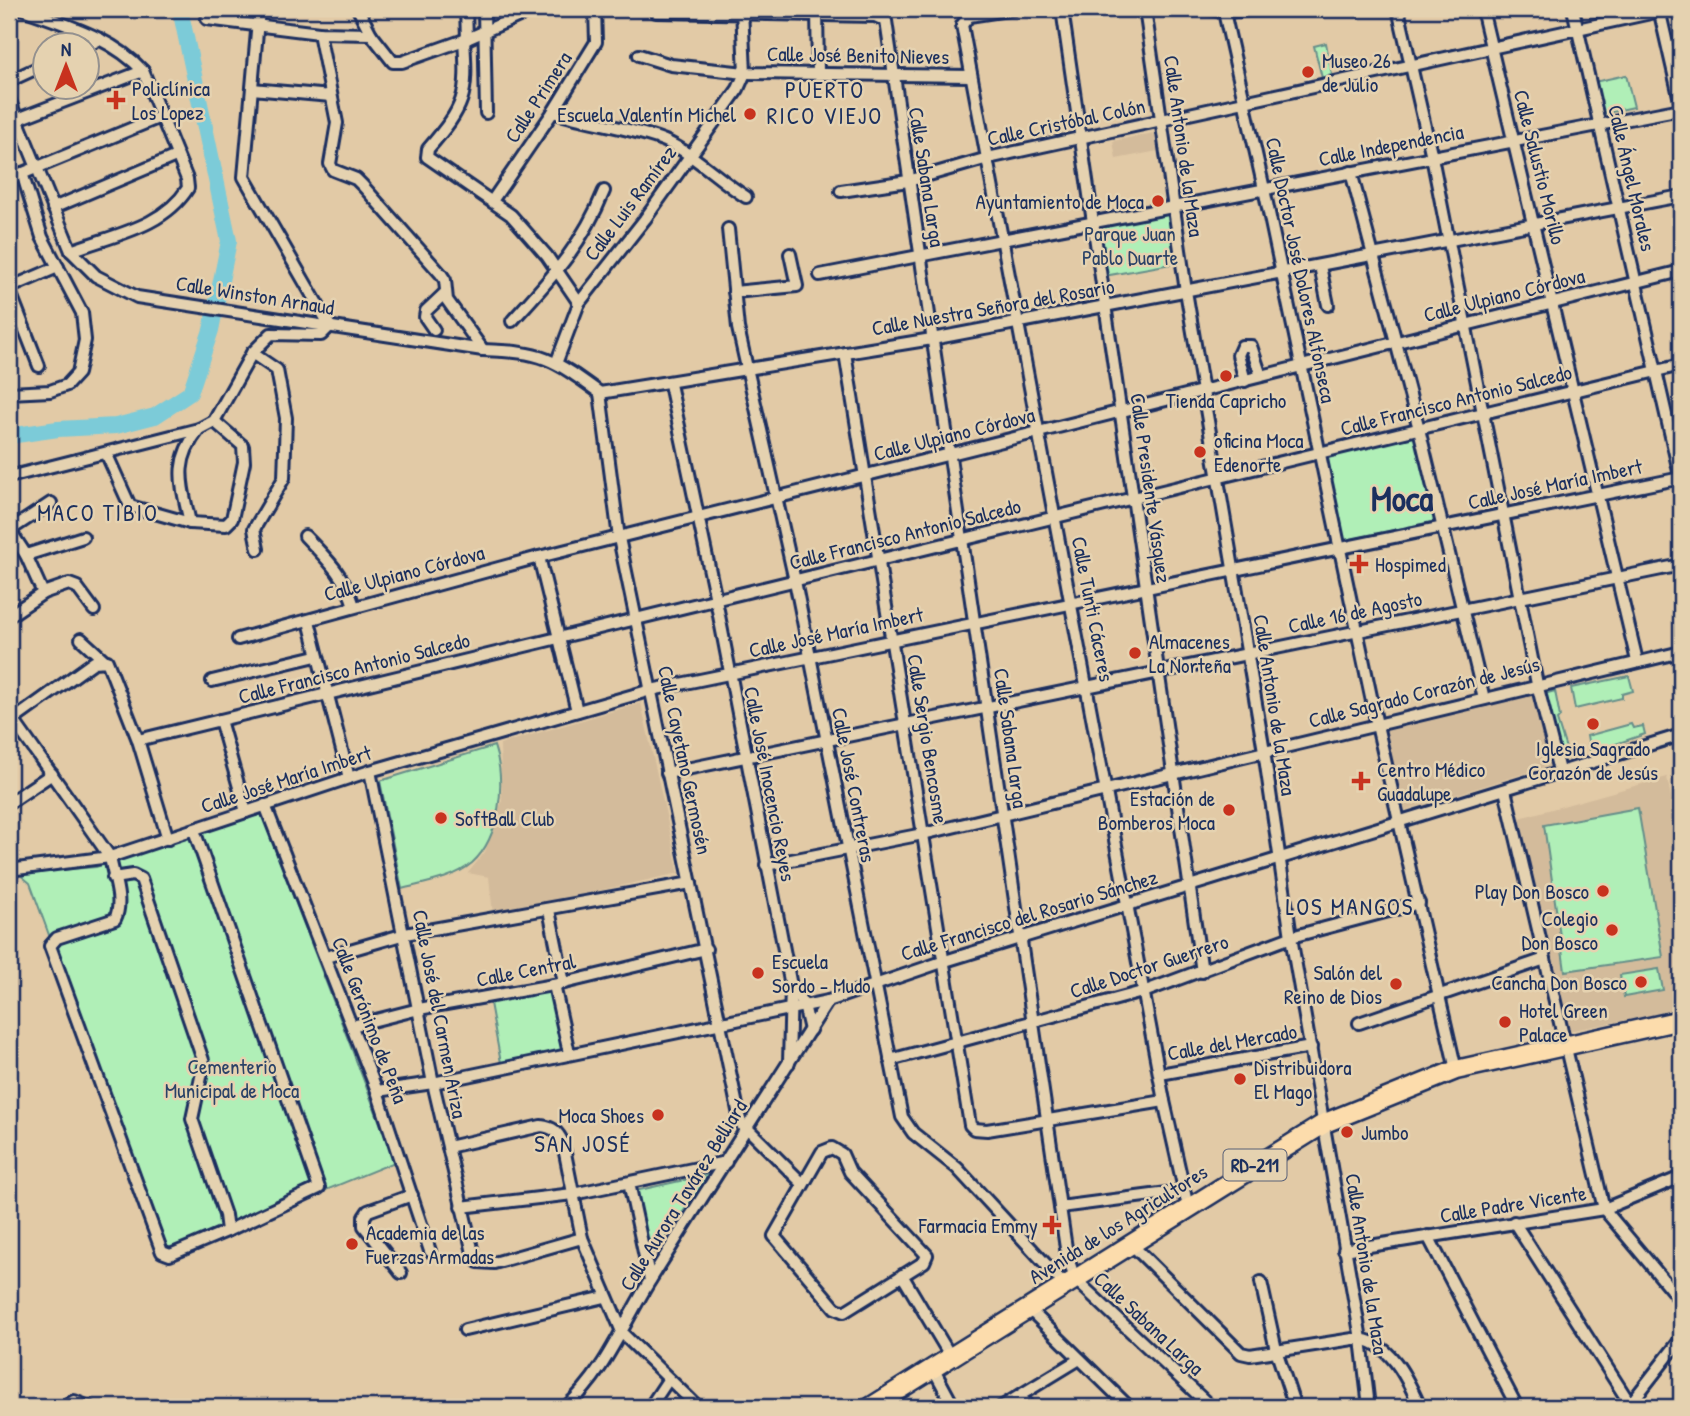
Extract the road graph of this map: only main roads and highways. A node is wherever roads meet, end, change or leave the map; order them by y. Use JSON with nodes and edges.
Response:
{"nodes":[{"id":1,"x":1681,"y":1020,"type":"edge"},
{"id":2,"x":871,"y":1407,"type":"edge"}],
"edges":[{"from":1,"to":2,"type":"main road","name":"Avenida de los Agricultores","number":"RD-211"}]}
